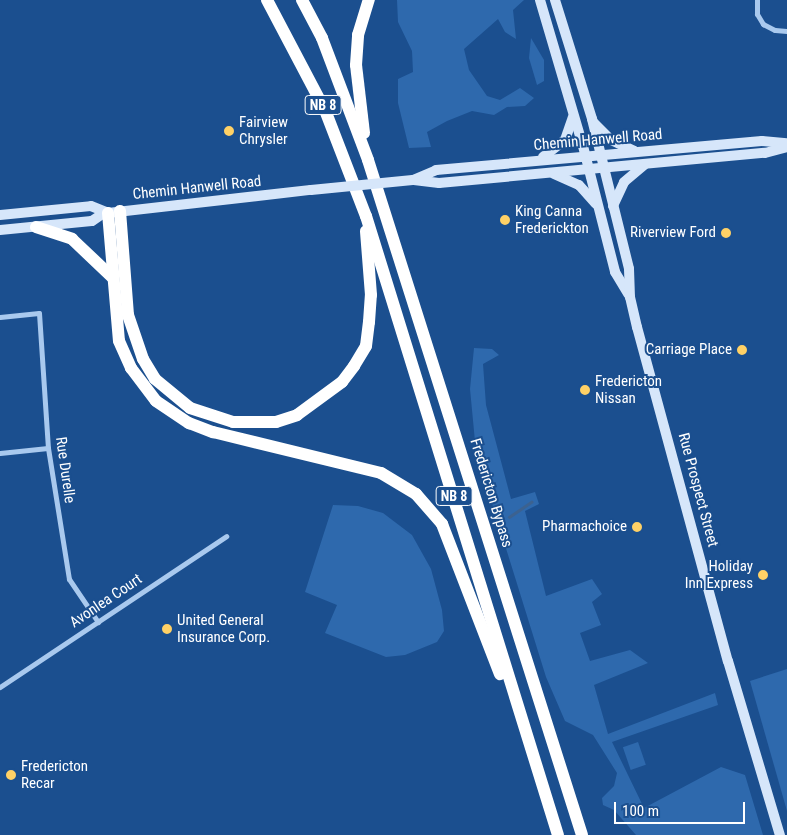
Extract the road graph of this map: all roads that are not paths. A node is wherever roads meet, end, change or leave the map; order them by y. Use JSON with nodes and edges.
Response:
{"nodes":[{"id":1,"x":267,"y":0,"type":"edge"},
{"id":2,"x":302,"y":0,"type":"edge"},
{"id":3,"x":369,"y":0,"type":"edge"},
{"id":4,"x":540,"y":0,"type":"edge"},
{"id":5,"x":555,"y":0,"type":"edge"},
{"id":6,"x":757,"y":0,"type":"edge"},
{"id":7,"x":787,"y":31,"type":"edge"},
{"id":8,"x":574,"y":114,"type":"junction"},
{"id":9,"x":592,"y":119,"type":"junction"},
{"id":10,"x":787,"y":142,"type":"edge"},
{"id":11,"x":787,"y":147,"type":"edge"},
{"id":12,"x":638,"y":152,"type":"junction"},
{"id":13,"x":600,"y":155,"type":"junction"},
{"id":14,"x":586,"y":156,"type":"junction"},
{"id":15,"x":368,"y":160,"type":"junction"},
{"id":16,"x":536,"y":160,"type":"junction"},
{"id":17,"x":645,"y":164,"type":"junction"},
{"id":18,"x":603,"y":168,"type":"junction"},
{"id":19,"x":589,"y":169,"type":"junction"},
{"id":20,"x":550,"y":172,"type":"junction"},
{"id":21,"x":413,"y":180,"type":"junction"},
{"id":22,"x":598,"y":207,"type":"junction"},
{"id":23,"x":612,"y":207,"type":"junction"},
{"id":24,"x":111,"y":212,"type":"junction"},
{"id":25,"x":0,"y":215,"type":"edge"},
{"id":26,"x":366,"y":216,"type":"junction"},
{"id":27,"x":36,"y":227,"type":"junction"},
{"id":28,"x":0,"y":230,"type":"edge"},
{"id":29,"x":112,"y":277,"type":"junction"},
{"id":30,"x":630,"y":297,"type":"junction"},
{"id":31,"x":0,"y":317,"type":"edge"},
{"id":32,"x":48,"y":448,"type":"junction"},
{"id":33,"x":0,"y":453,"type":"edge"},
{"id":34,"x":226,"y":536,"type":"dead end"},
{"id":35,"x":98,"y":622,"type":"junction"},
{"id":36,"x":0,"y":687,"type":"edge"},
{"id":37,"x":539,"y":777,"type":"junction"},
{"id":38,"x":558,"y":835,"type":"edge"},
{"id":39,"x":582,"y":835,"type":"edge"},
{"id":40,"x":780,"y":835,"type":"edge"}],
"edges":[{"from":1,"to":26,"type":"highway","number":"NB 8"},
{"from":2,"to":15,"type":"highway","number":"NB 8"},
{"from":3,"to":15,"type":"highway"},
{"from":4,"to":8,"type":"main road","name":"Rue Prospect Street"},
{"from":5,"to":9,"type":"main road","name":"Rue Prospect Street"},
{"from":6,"to":7,"type":"street"},
{"from":8,"to":14,"type":"main road","name":"Rue Prospect Street"},
{"from":8,"to":16,"type":"main road"},
{"from":9,"to":12,"type":"main road"},
{"from":9,"to":13,"type":"main road","name":"Rue Prospect Street"},
{"from":10,"to":12,"type":"main road","name":"Chemin Hanwell Road"},
{"from":11,"to":17,"type":"main road","name":"Chemin Hanwell Road"},
{"from":12,"to":13,"type":"main road","name":"Chemin Hanwell Road"},
{"from":13,"to":14,"type":"main road","name":"Chemin Hanwell Road"},
{"from":13,"to":18,"type":"main road","name":"Rue Prospect Street"},
{"from":14,"to":16,"type":"main road","name":"Chemin Hanwell Road"},
{"from":14,"to":19,"type":"main road","name":"Rue Prospect Street"},
{"from":15,"to":39,"type":"highway","name":"Fredericton Bypass","number":"NB 8"},
{"from":16,"to":21,"type":"main road","name":"Chemin Hanwell Road"},
{"from":17,"to":18,"type":"main road","name":"Chemin Hanwell Road"},
{"from":17,"to":23,"type":"main road"},
{"from":18,"to":19,"type":"main road","name":"Chemin Hanwell Road"},
{"from":18,"to":23,"type":"main road","name":"Rue Prospect Street"},
{"from":19,"to":20,"type":"main road","name":"Chemin Hanwell Road"},
{"from":19,"to":22,"type":"main road","name":"Rue Prospect Street"},
{"from":20,"to":21,"type":"main road","name":"Chemin Hanwell Road"},
{"from":20,"to":22,"type":"main road"},
{"from":21,"to":24,"type":"main road","name":"Chemin Hanwell Road","bridge":true},
{"from":22,"to":30,"type":"main road","name":"Rue Prospect Street"},
{"from":23,"to":30,"type":"main road","name":"Rue Prospect Street"},
{"from":24,"to":25,"type":"main road","name":"Chemin Hanwell Road"},
{"from":24,"to":26,"type":"highway"},
{"from":24,"to":27,"type":"main road","name":"Chemin Hanwell Road"},
{"from":24,"to":29,"type":"highway"},
{"from":26,"to":37,"type":"highway","number":"NB 8"},
{"from":27,"to":28,"type":"main road","name":"Chemin Hanwell Road"},
{"from":27,"to":29,"type":"highway"},
{"from":29,"to":37,"type":"highway"},
{"from":30,"to":40,"type":"main road","name":"Rue Prospect Street"},
{"from":31,"to":32,"type":"street","name":"Rue Durelle"},
{"from":32,"to":33,"type":"street"},
{"from":32,"to":35,"type":"street","name":"Rue Durelle"},
{"from":34,"to":35,"type":"street","name":"Avonlea Court"},
{"from":35,"to":36,"type":"street","name":"Avonlea Court"},
{"from":37,"to":38,"type":"highway","number":"NB 8"}]}
